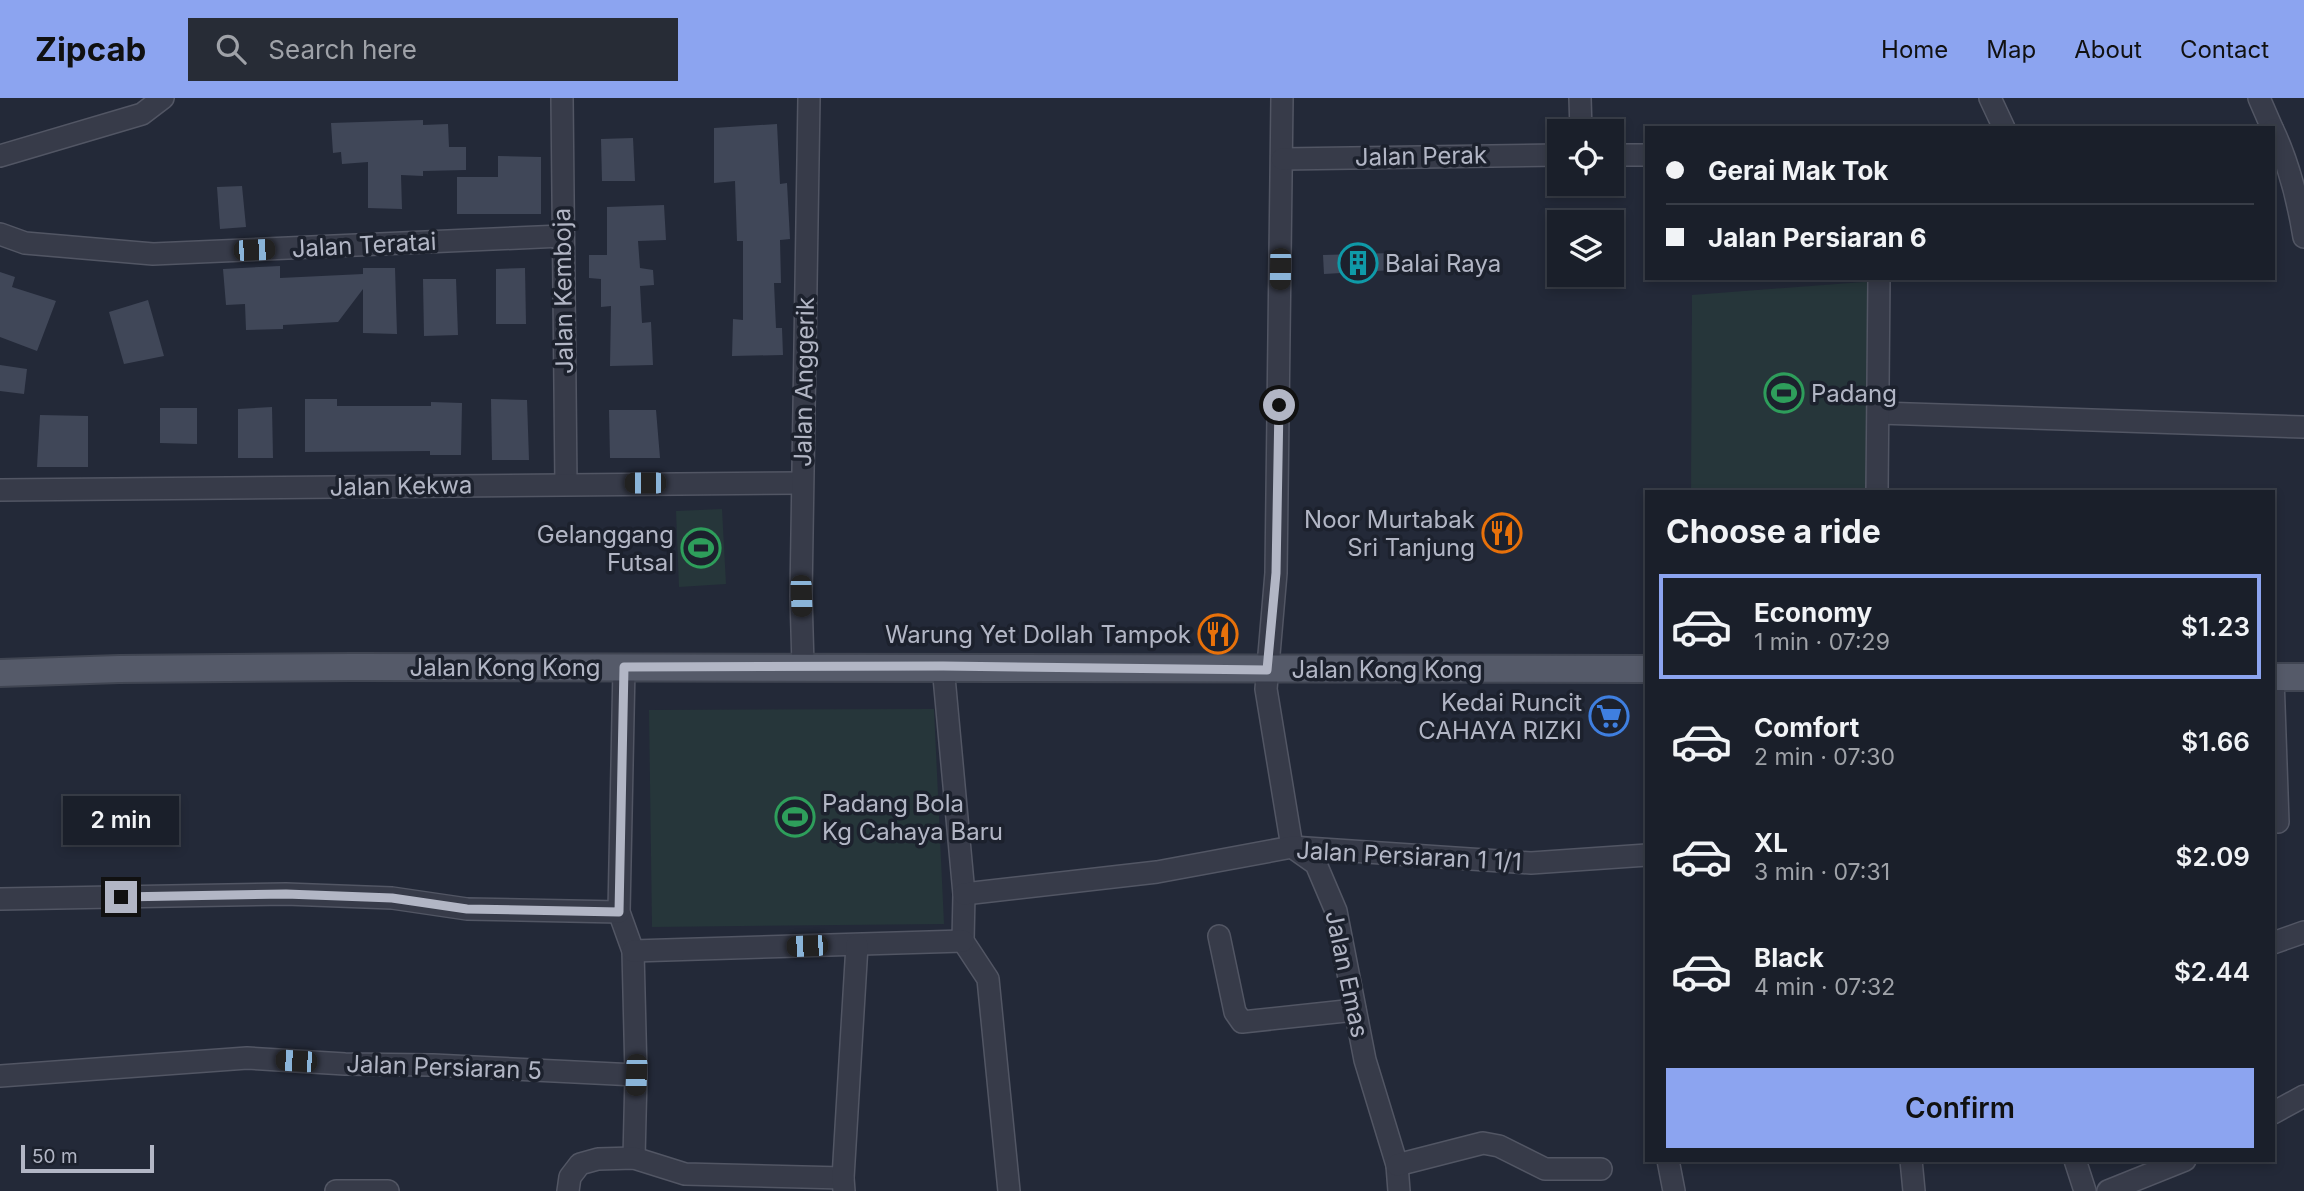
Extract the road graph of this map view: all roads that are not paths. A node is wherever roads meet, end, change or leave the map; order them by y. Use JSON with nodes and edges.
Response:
{"nodes":[{"id":1,"x":163,"y":98,"type":"edge"},
{"id":2,"x":562,"y":98,"type":"edge"},
{"id":3,"x":809,"y":98,"type":"edge"},
{"id":4,"x":1282,"y":98,"type":"edge"},
{"id":5,"x":1580,"y":98,"type":"edge"},
{"id":6,"x":1990,"y":98,"type":"edge"},
{"id":7,"x":2259,"y":98,"type":"edge"},
{"id":8,"x":1581,"y":119,"type":"edge"},
{"id":9,"x":2003,"y":126,"type":"edge"},
{"id":10,"x":2270,"y":126,"type":"edge"},
{"id":11,"x":2275,"y":138,"type":"edge"},
{"id":12,"x":1547,"y":155,"type":"edge"},
{"id":13,"x":1624,"y":155,"type":"edge"},
{"id":14,"x":1645,"y":155,"type":"edge"},
{"id":15,"x":0,"y":156,"type":"edge"},
{"id":16,"x":1282,"y":159,"type":"junction"},
{"id":17,"x":0,"y":234,"type":"edge"},
{"id":18,"x":562,"y":236,"type":"junction"},
{"id":19,"x":2304,"y":237,"type":"edge"},
{"id":20,"x":1879,"y":280,"type":"edge"},
{"id":21,"x":1879,"y":412,"type":"junction"},
{"id":22,"x":2304,"y":427,"type":"edge"},
{"id":23,"x":802,"y":483,"type":"junction"},
{"id":24,"x":566,"y":484,"type":"junction"},
{"id":25,"x":0,"y":490,"type":"edge"},
{"id":26,"x":1877,"y":490,"type":"edge"},
{"id":27,"x":0,"y":660,"type":"edge"},
{"id":28,"x":803,"y":666,"type":"junction"},
{"id":29,"x":943,"y":666,"type":"junction"},
{"id":30,"x":624,"y":667,"type":"junction"},
{"id":31,"x":119,"y":669,"type":"junction"},
{"id":32,"x":1267,"y":670,"type":"junction"},
{"id":33,"x":1645,"y":670,"type":"edge"},
{"id":34,"x":0,"y":673,"type":"edge"},
{"id":35,"x":2275,"y":677,"type":"edge"},
{"id":36,"x":2304,"y":677,"type":"edge"},
{"id":37,"x":2275,"y":735,"type":"edge"},
{"id":38,"x":2278,"y":822,"type":"dead end"},
{"id":39,"x":1292,"y":848,"type":"junction"},
{"id":40,"x":1645,"y":855,"type":"edge"},
{"id":41,"x":964,"y":894,"type":"junction"},
{"id":42,"x":0,"y":899,"type":"edge"},
{"id":43,"x":619,"y":912,"type":"junction"},
{"id":44,"x":2304,"y":933,"type":"edge"},
{"id":45,"x":1219,"y":936,"type":"dead end"},
{"id":46,"x":963,"y":942,"type":"junction"},
{"id":47,"x":2275,"y":942,"type":"edge"},
{"id":48,"x":858,"y":945,"type":"junction"},
{"id":49,"x":633,"y":951,"type":"junction"},
{"id":50,"x":1355,"y":1010,"type":"junction"},
{"id":51,"x":636,"y":1075,"type":"junction"},
{"id":52,"x":0,"y":1076,"type":"edge"},
{"id":53,"x":2304,"y":1096,"type":"edge"},
{"id":54,"x":2275,"y":1112,"type":"edge"},
{"id":55,"x":634,"y":1158,"type":"junction"},
{"id":56,"x":1668,"y":1162,"type":"edge"},
{"id":57,"x":1912,"y":1162,"type":"edge"},
{"id":58,"x":2076,"y":1162,"type":"edge"},
{"id":59,"x":2180,"y":1162,"type":"edge"},
{"id":60,"x":1397,"y":1165,"type":"junction"},
{"id":61,"x":1601,"y":1169,"type":"dead end"},
{"id":62,"x":684,"y":1182,"type":"edge"},
{"id":63,"x":844,"y":1184,"type":"edge"},
{"id":64,"x":347,"y":1191,"type":"edge"},
{"id":65,"x":388,"y":1191,"type":"edge"},
{"id":66,"x":568,"y":1191,"type":"edge"},
{"id":67,"x":1009,"y":1191,"type":"edge"},
{"id":68,"x":1399,"y":1191,"type":"edge"},
{"id":69,"x":1674,"y":1191,"type":"edge"},
{"id":70,"x":1914,"y":1191,"type":"edge"},
{"id":71,"x":2085,"y":1191,"type":"edge"},
{"id":72,"x":2108,"y":1191,"type":"edge"}],
"edges":[{"from":1,"to":15,"type":"street"},
{"from":2,"to":18,"type":"street","name":"Jalan Kemboja"},
{"from":3,"to":23,"type":"street","name":"Jalan Anggerik"},
{"from":4,"to":16,"type":"street"},
{"from":5,"to":8,"type":"street"},
{"from":6,"to":9,"type":"street"},
{"from":7,"to":10,"type":"street"},
{"from":11,"to":19,"type":"street"},
{"from":12,"to":16,"type":"street","name":"Jalan Perak"},
{"from":13,"to":14,"type":"street"},
{"from":16,"to":32,"type":"street"},
{"from":17,"to":18,"type":"street","name":"Jalan Teratai"},
{"from":18,"to":24,"type":"street","name":"Jalan Kemboja"},
{"from":20,"to":21,"type":"street"},
{"from":21,"to":22,"type":"street"},
{"from":21,"to":26,"type":"street"},
{"from":23,"to":24,"type":"street","name":"Jalan Kekwa"},
{"from":23,"to":28,"type":"street","name":"Jalan Anggerik"},
{"from":24,"to":25,"type":"street","name":"Jalan Kekwa"},
{"from":27,"to":31,"type":"main road","name":"Jalan Kong Kong"},
{"from":28,"to":29,"type":"main road","name":"Jalan Kong Kong"},
{"from":28,"to":30,"type":"main road","name":"Jalan Kong Kong"},
{"from":29,"to":32,"type":"main road","name":"Jalan Kong Kong"},
{"from":29,"to":41,"type":"street"},
{"from":30,"to":31,"type":"main road","name":"Jalan Kong Kong"},
{"from":30,"to":43,"type":"street"},
{"from":31,"to":34,"type":"main road","name":"Jalan Kong Kong"},
{"from":32,"to":33,"type":"main road","name":"Jalan Kong Kong"},
{"from":32,"to":39,"type":"street"},
{"from":35,"to":36,"type":"main road"},
{"from":37,"to":38,"type":"street"},
{"from":39,"to":40,"type":"street","name":"Jalan Persiaran 1 1/1"},
{"from":39,"to":41,"type":"street","name":"Jalan Persiaran 1 1/1"},
{"from":39,"to":50,"type":"street","name":"Jalan Emas"},
{"from":41,"to":46,"type":"street"},
{"from":42,"to":43,"type":"street"},
{"from":43,"to":49,"type":"street"},
{"from":44,"to":47,"type":"street"},
{"from":45,"to":50,"type":"street"},
{"from":46,"to":48,"type":"street"},
{"from":46,"to":67,"type":"street"},
{"from":48,"to":49,"type":"street"},
{"from":48,"to":63,"type":"street"},
{"from":49,"to":51,"type":"street"},
{"from":50,"to":60,"type":"street","name":"Jalan Emas"},
{"from":51,"to":52,"type":"street","name":"Jalan Persiaran 5"},
{"from":51,"to":55,"type":"street"},
{"from":53,"to":54,"type":"street"},
{"from":55,"to":62,"type":"street"},
{"from":55,"to":66,"type":"street"},
{"from":56,"to":69,"type":"street"},
{"from":57,"to":70,"type":"street"},
{"from":58,"to":71,"type":"street"},
{"from":59,"to":72,"type":"street"},
{"from":60,"to":61,"type":"street"},
{"from":60,"to":68,"type":"street","name":"Jalan Emas"},
{"from":62,"to":63,"type":"street"},
{"from":64,"to":65,"type":"street"}]}
